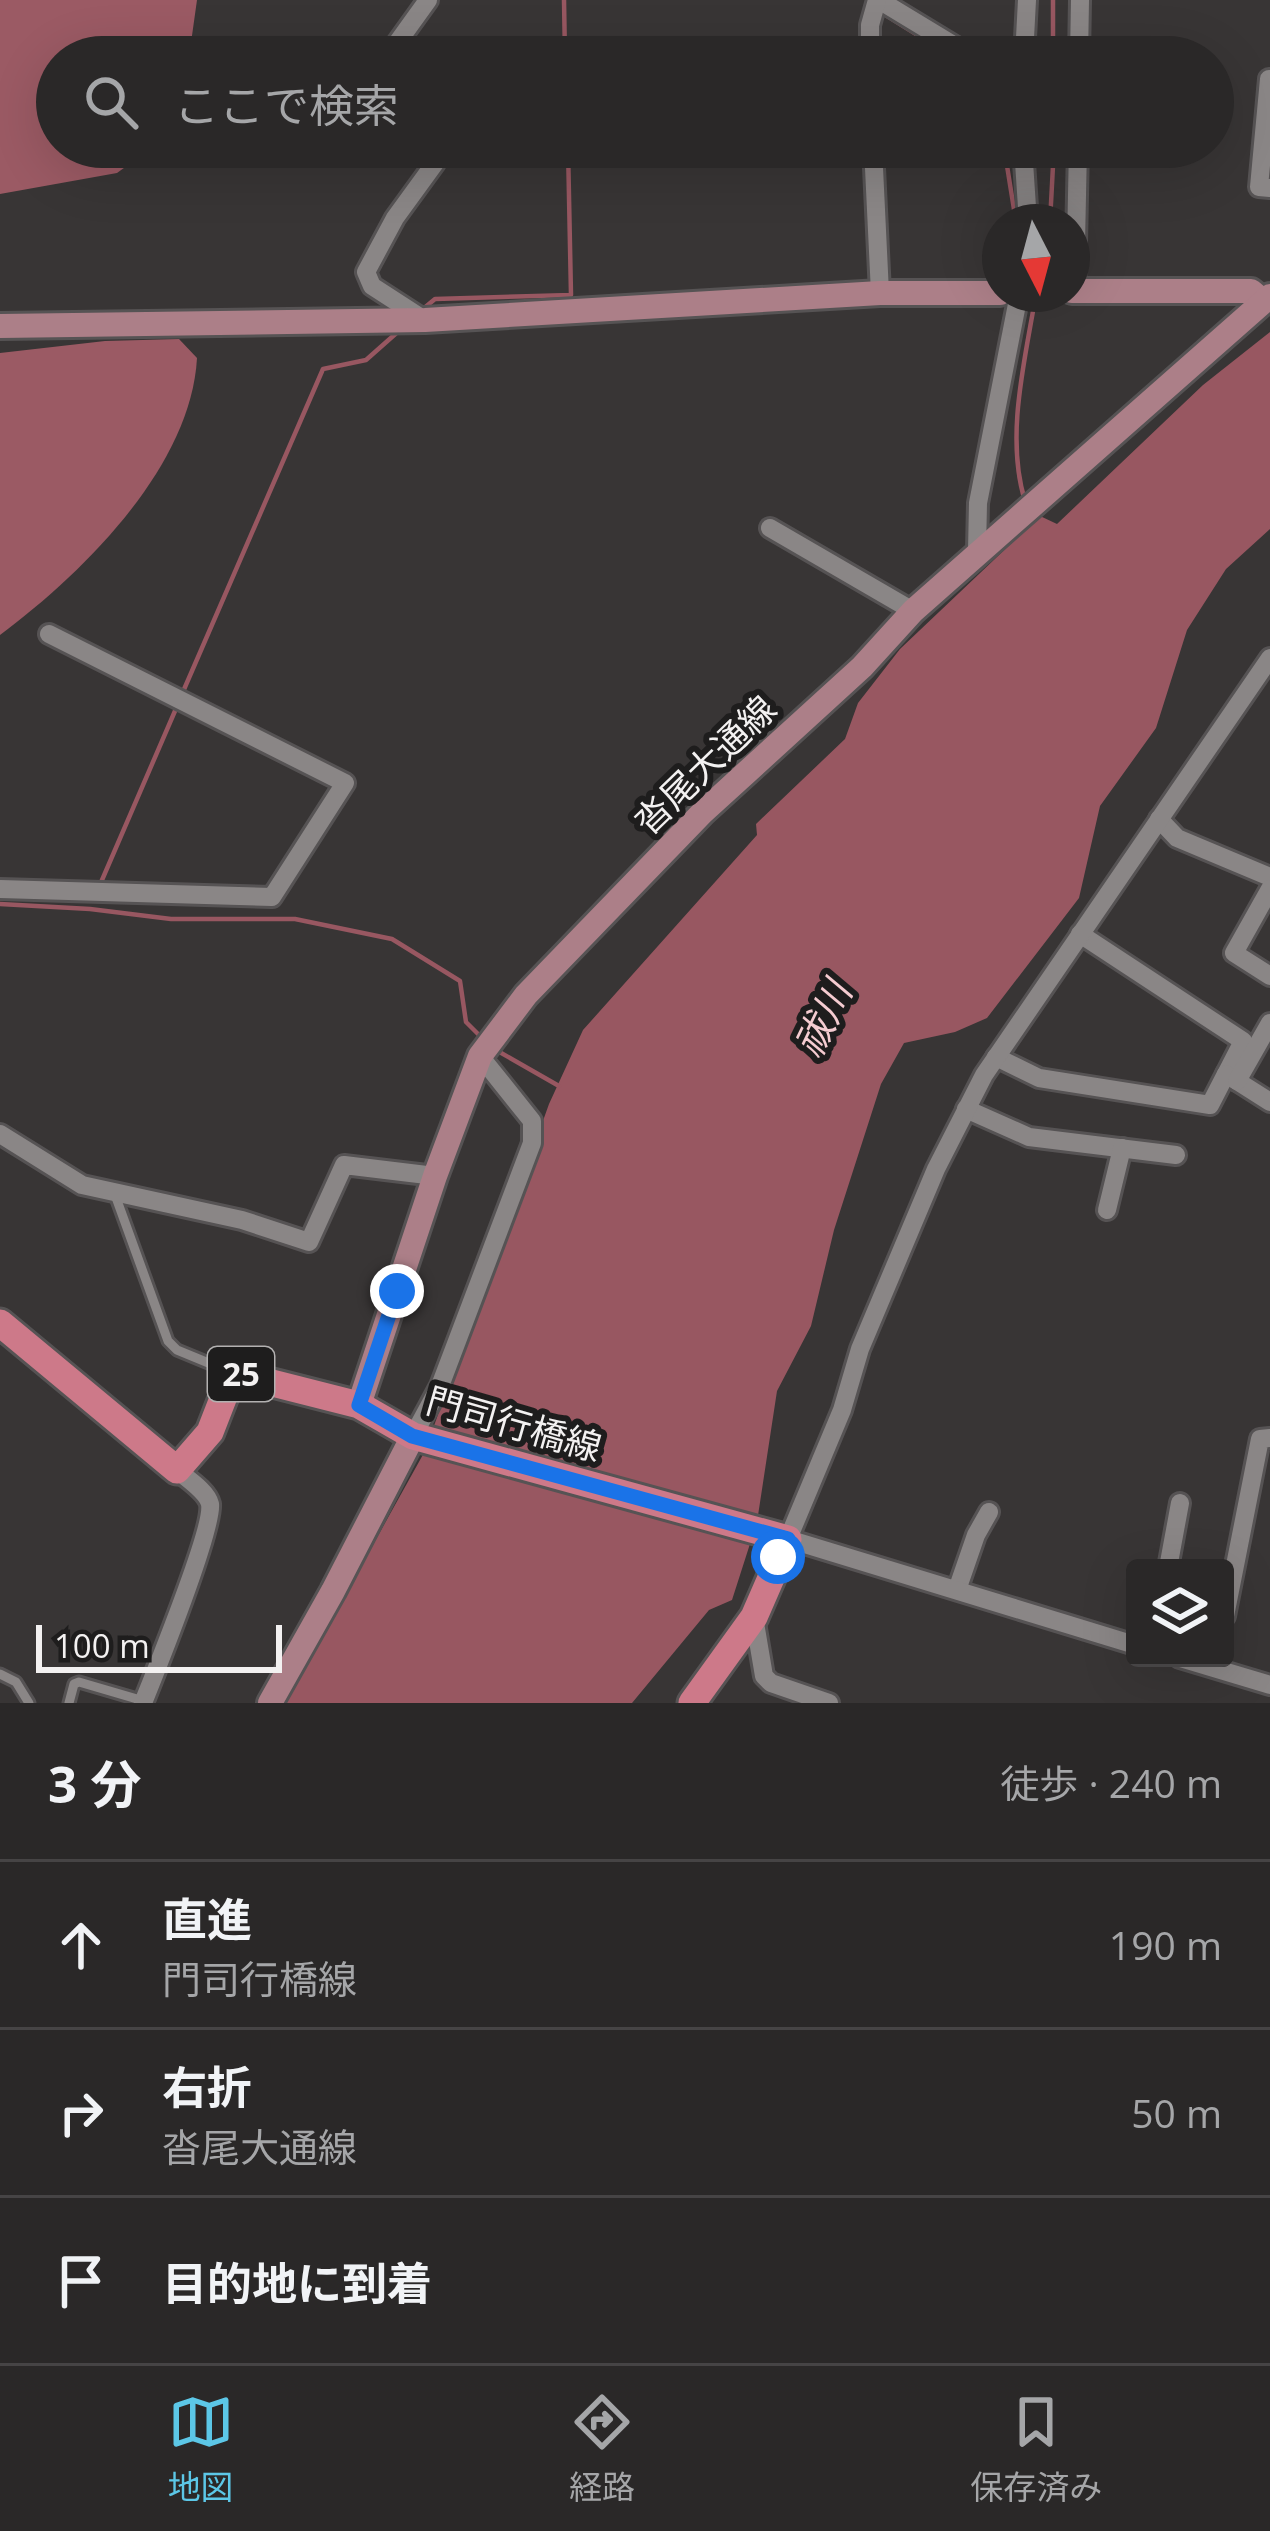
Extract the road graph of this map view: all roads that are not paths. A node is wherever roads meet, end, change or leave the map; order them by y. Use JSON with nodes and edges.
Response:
{"nodes":[{"id":1,"x":428,"y":0,"type":"edge"},
{"id":2,"x":878,"y":0,"type":"edge"},
{"id":3,"x":1027,"y":0,"type":"edge"},
{"id":4,"x":1080,"y":0,"type":"edge"},
{"id":5,"x":402,"y":36,"type":"edge"},
{"id":6,"x":870,"y":36,"type":"edge"},
{"id":7,"x":938,"y":36,"type":"edge"},
{"id":8,"x":1025,"y":36,"type":"edge"},
{"id":9,"x":1079,"y":36,"type":"edge"},
{"id":10,"x":1269,"y":79,"type":"edge"},
{"id":11,"x":431,"y":168,"type":"edge"},
{"id":12,"x":874,"y":168,"type":"edge"},
{"id":13,"x":1024,"y":168,"type":"edge"},
{"id":14,"x":1077,"y":168,"type":"edge"},
{"id":15,"x":1270,"y":188,"type":"edge"},
{"id":16,"x":1027,"y":204,"type":"edge"},
{"id":17,"x":1076,"y":204,"type":"edge"},
{"id":18,"x":1090,"y":291,"type":"edge"},
{"id":19,"x":982,"y":292,"type":"edge"},
{"id":20,"x":1268,"y":292,"type":"edge"},
{"id":21,"x":880,"y":293,"type":"junction"},
{"id":22,"x":1015,"y":312,"type":"edge"},
{"id":23,"x":425,"y":320,"type":"junction"},
{"id":24,"x":0,"y":326,"type":"edge"},
{"id":25,"x":770,"y":528,"type":"dead end"},
{"id":26,"x":987,"y":545,"type":"junction"},
{"id":27,"x":913,"y":611,"type":"junction"},
{"id":28,"x":49,"y":634,"type":"dead end"},
{"id":29,"x":1270,"y":658,"type":"edge"},
{"id":30,"x":1159,"y":819,"type":"junction"},
{"id":31,"x":1270,"y":877,"type":"edge"},
{"id":32,"x":1270,"y":889,"type":"edge"},
{"id":33,"x":0,"y":890,"type":"edge"},
{"id":34,"x":1080,"y":934,"type":"junction"},
{"id":35,"x":1270,"y":976,"type":"edge"},
{"id":36,"x":1270,"y":1023,"type":"edge"},
{"id":37,"x":480,"y":1055,"type":"junction"},
{"id":38,"x":996,"y":1058,"type":"junction"},
{"id":39,"x":1232,"y":1078,"type":"junction"},
{"id":40,"x":1270,"y":1102,"type":"edge"},
{"id":41,"x":966,"y":1109,"type":"junction"},
{"id":42,"x":0,"y":1134,"type":"edge"},
{"id":43,"x":1122,"y":1148,"type":"junction"},
{"id":44,"x":1176,"y":1155,"type":"dead end"},
{"id":45,"x":435,"y":1176,"type":"junction"},
{"id":46,"x":114,"y":1192,"type":"junction"},
{"id":47,"x":1107,"y":1210,"type":"dead end"},
{"id":48,"x":0,"y":1323,"type":"edge"},
{"id":49,"x":233,"y":1372,"type":"junction"},
{"id":50,"x":359,"y":1405,"type":"junction"},
{"id":51,"x":416,"y":1437,"type":"junction"},
{"id":52,"x":1270,"y":1438,"type":"edge"},
{"id":53,"x":177,"y":1470,"type":"junction"},
{"id":54,"x":1180,"y":1503,"type":"dead end"},
{"id":55,"x":989,"y":1512,"type":"dead end"},
{"id":56,"x":779,"y":1536,"type":"junction"},
{"id":57,"x":1170,"y":1559,"type":"edge"},
{"id":58,"x":1234,"y":1570,"type":"edge"},
{"id":59,"x":957,"y":1590,"type":"junction"},
{"id":60,"x":754,"y":1617,"type":"junction"},
{"id":61,"x":1126,"y":1642,"type":"edge"},
{"id":62,"x":1226,"y":1667,"type":"edge"},
{"id":63,"x":0,"y":1674,"type":"edge"},
{"id":64,"x":1270,"y":1685,"type":"edge"},
{"id":65,"x":144,"y":1702,"type":"edge"},
{"id":66,"x":29,"y":1703,"type":"edge"},
{"id":67,"x":69,"y":1703,"type":"edge"},
{"id":68,"x":270,"y":1703,"type":"edge"},
{"id":69,"x":692,"y":1703,"type":"edge"},
{"id":70,"x":829,"y":1703,"type":"edge"}],
"edges":[{"from":1,"to":5,"type":"street"},
{"from":2,"to":6,"type":"street"},
{"from":2,"to":7,"type":"street"},
{"from":3,"to":8,"type":"street"},
{"from":4,"to":9,"type":"street"},
{"from":10,"to":15,"type":"street"},
{"from":11,"to":23,"type":"street"},
{"from":12,"to":21,"type":"street"},
{"from":13,"to":16,"type":"street"},
{"from":14,"to":17,"type":"street"},
{"from":18,"to":20,"type":"main road"},
{"from":19,"to":21,"type":"main road"},
{"from":20,"to":26,"type":"main road","name":"沓尾大通線"},
{"from":21,"to":23,"type":"main road"},
{"from":22,"to":26,"type":"street"},
{"from":23,"to":24,"type":"main road"},
{"from":25,"to":27,"type":"street"},
{"from":26,"to":27,"type":"main road","name":"沓尾大通線"},
{"from":27,"to":37,"type":"main road","name":"沓尾大通線"},
{"from":28,"to":33,"type":"street"},
{"from":29,"to":30,"type":"street"},
{"from":30,"to":31,"type":"street"},
{"from":30,"to":34,"type":"street"},
{"from":32,"to":35,"type":"street"},
{"from":34,"to":38,"type":"street"},
{"from":34,"to":39,"type":"street"},
{"from":36,"to":39,"type":"street"},
{"from":37,"to":45,"type":"main road","name":"沓尾大通線"},
{"from":37,"to":51,"type":"street"},
{"from":38,"to":39,"type":"street"},
{"from":38,"to":41,"type":"street"},
{"from":39,"to":40,"type":"street"},
{"from":41,"to":43,"type":"street"},
{"from":41,"to":56,"type":"street"},
{"from":42,"to":46,"type":"street"},
{"from":43,"to":44,"type":"street"},
{"from":43,"to":47,"type":"street"},
{"from":45,"to":46,"type":"street"},
{"from":45,"to":50,"type":"main road","name":"沓尾大通線"},
{"from":46,"to":49,"type":"lane"},
{"from":48,"to":53,"type":"main road"},
{"from":49,"to":50,"type":"main road","name":"門司行橋線","number":"25"},
{"from":49,"to":53,"type":"main road","number":"25"},
{"from":50,"to":51,"type":"main road","name":"門司行橋線","number":"25"},
{"from":51,"to":56,"type":"main road","name":"門司行橋線","number":"25"},
{"from":51,"to":68,"type":"main road"},
{"from":52,"to":58,"type":"street"},
{"from":53,"to":65,"type":"street"},
{"from":54,"to":57,"type":"street"},
{"from":55,"to":59,"type":"street"},
{"from":56,"to":59,"type":"street"},
{"from":56,"to":60,"type":"main road"},
{"from":59,"to":61,"type":"street"},
{"from":60,"to":69,"type":"main road"},
{"from":60,"to":70,"type":"street"},
{"from":62,"to":64,"type":"street"},
{"from":63,"to":66,"type":"lane"},
{"from":65,"to":67,"type":"lane"}]}
